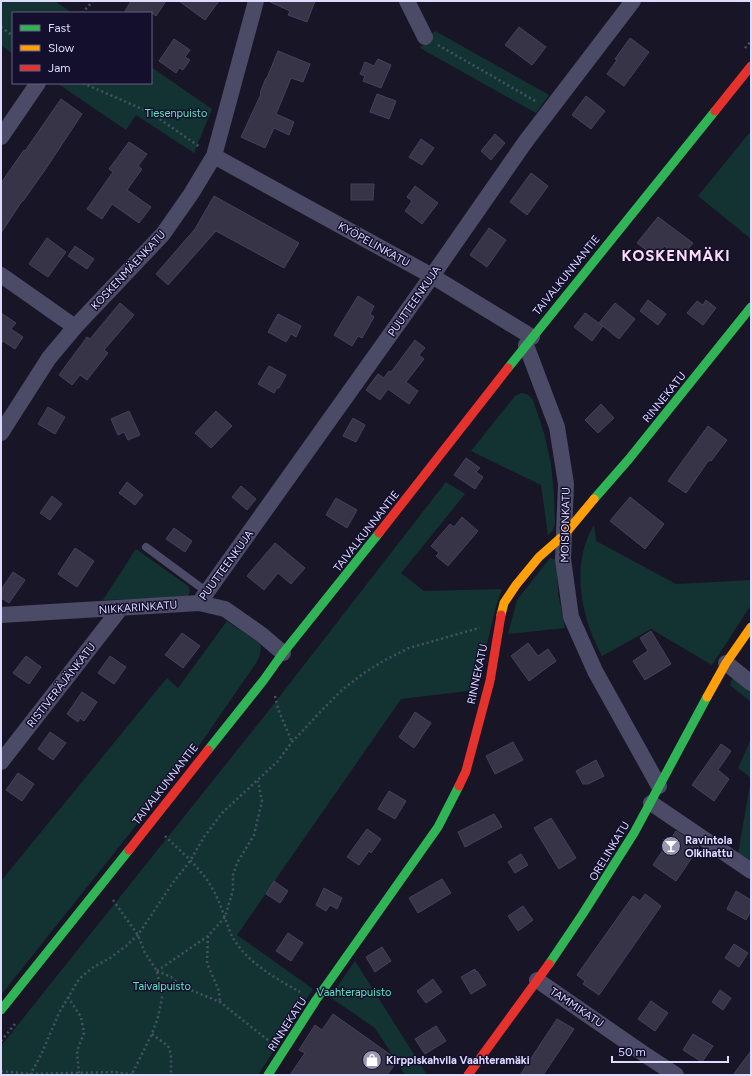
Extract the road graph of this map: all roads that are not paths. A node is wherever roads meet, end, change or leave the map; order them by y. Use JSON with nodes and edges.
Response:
{"nodes":[{"id":1,"x":256,"y":1,"type":"edge"},
{"id":2,"x":407,"y":1,"type":"edge"},
{"id":3,"x":633,"y":1,"type":"edge"},
{"id":4,"x":425,"y":37,"type":"road end"},
{"id":5,"x":751,"y":66,"type":"edge"},
{"id":6,"x":37,"y":84,"type":"edge"},
{"id":7,"x":1,"y":137,"type":"edge"},
{"id":8,"x":214,"y":156,"type":"junction"},
{"id":9,"x":1,"y":275,"type":"edge"},
{"id":10,"x":432,"y":276,"type":"junction"},
{"id":11,"x":751,"y":307,"type":"edge"},
{"id":12,"x":75,"y":327,"type":"junction"},
{"id":13,"x":529,"y":341,"type":"junction"},
{"id":14,"x":1,"y":433,"type":"edge"},
{"id":15,"x":565,"y":534,"type":"junction"},
{"id":16,"x":146,"y":547,"type":"dead end"},
{"id":17,"x":203,"y":598,"type":"junction"},
{"id":18,"x":120,"y":609,"type":"junction"},
{"id":19,"x":1,"y":614,"type":"edge"},
{"id":20,"x":751,"y":626,"type":"edge"},
{"id":21,"x":283,"y":653,"type":"junction"},
{"id":22,"x":726,"y":663,"type":"junction"},
{"id":23,"x":751,"y":683,"type":"edge"},
{"id":24,"x":1,"y":762,"type":"edge"},
{"id":25,"x":659,"y":786,"type":"junction"},
{"id":26,"x":651,"y":803,"type":"junction"},
{"id":27,"x":751,"y":871,"type":"edge"},
{"id":28,"x":537,"y":980,"type":"junction"},
{"id":29,"x":1,"y":1010,"type":"edge"},
{"id":30,"x":268,"y":1075,"type":"edge"},
{"id":31,"x":468,"y":1075,"type":"edge"},
{"id":32,"x":676,"y":1075,"type":"edge"}],
"edges":[{"from":1,"to":8,"type":"street","name":"KOSKENMÄENKATU"},
{"from":2,"to":4,"type":"street"},
{"from":3,"to":10,"type":"street","name":"PUUTTEENKUJA"},
{"from":5,"to":13,"type":"street","name":"TAIVALKUNNANTIE"},
{"from":6,"to":7,"type":"street"},
{"from":8,"to":10,"type":"street","name":"KYÖPELINKATU"},
{"from":8,"to":12,"type":"street","name":"KOSKENMÄENKATU"},
{"from":9,"to":12,"type":"street"},
{"from":10,"to":13,"type":"street","name":"KYÖPELINKATU"},
{"from":10,"to":17,"type":"street","name":"PUUTTEENKUJA"},
{"from":11,"to":15,"type":"street","name":"RINNEKATU"},
{"from":12,"to":14,"type":"street","name":"KOSKENMÄENKATU"},
{"from":13,"to":15,"type":"street","name":"MOISIONKATU"},
{"from":13,"to":21,"type":"street","name":"TAIVALKUNNANTIE"},
{"from":15,"to":25,"type":"street","name":"MOISIONKATU"},
{"from":15,"to":30,"type":"street","name":"RINNEKATU"},
{"from":16,"to":17,"type":"lane"},
{"from":17,"to":18,"type":"street","name":"NIKKARINKATU"},
{"from":17,"to":21,"type":"street","name":"NIKKARINKATU"},
{"from":18,"to":19,"type":"street","name":"NIKKARINKATU"},
{"from":18,"to":24,"type":"street","name":"RISTIVERÄJÄNKATU"},
{"from":20,"to":22,"type":"street","name":"ORELINKATU"},
{"from":21,"to":29,"type":"street","name":"TAIVALKUNNANTIE"},
{"from":22,"to":23,"type":"street"},
{"from":22,"to":25,"type":"street","name":"ORELINKATU"},
{"from":25,"to":26,"type":"street","name":"ORELINKATU"},
{"from":26,"to":27,"type":"street"},
{"from":26,"to":28,"type":"street","name":"ORELINKATU"},
{"from":28,"to":31,"type":"street","name":"ORELINKATU"},
{"from":28,"to":32,"type":"street","name":"TAMMIKATU"}]}
